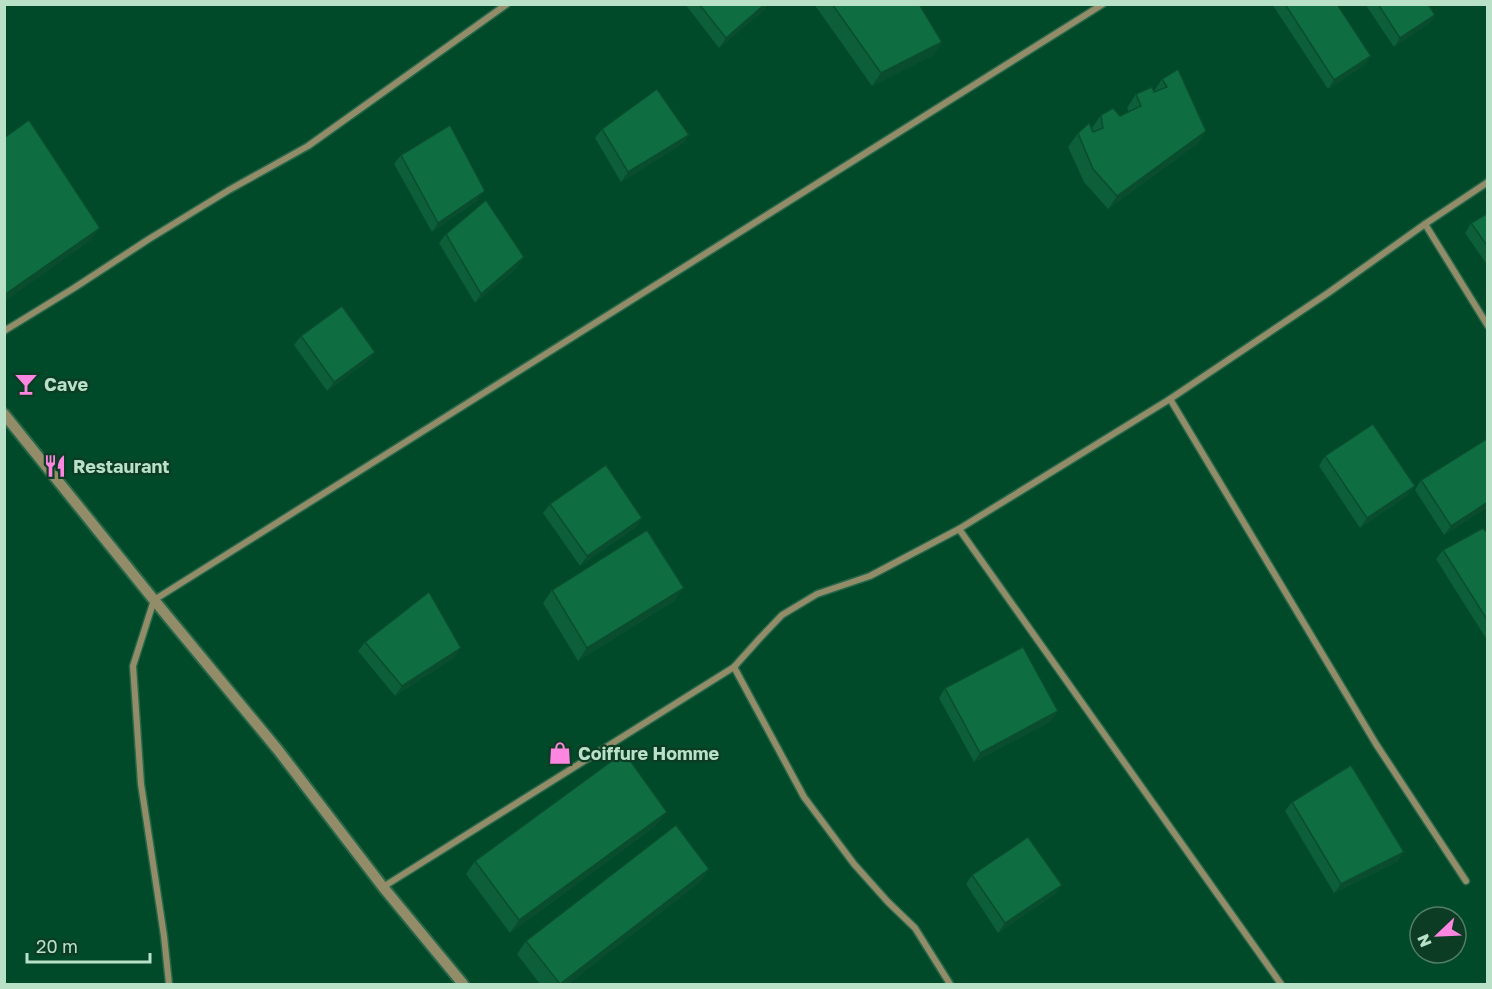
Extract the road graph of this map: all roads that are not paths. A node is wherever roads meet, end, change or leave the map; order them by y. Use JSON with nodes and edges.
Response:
{"nodes":[{"id":1,"x":507,"y":4,"type":"edge"},
{"id":2,"x":1103,"y":4,"type":"edge"},
{"id":3,"x":1488,"y":182,"type":"edge"},
{"id":4,"x":1425,"y":224,"type":"junction"},
{"id":5,"x":1488,"y":326,"type":"edge"},
{"id":6,"x":4,"y":331,"type":"edge"},
{"id":7,"x":1170,"y":399,"type":"junction"},
{"id":8,"x":4,"y":414,"type":"edge"},
{"id":9,"x":959,"y":529,"type":"junction"},
{"id":10,"x":154,"y":600,"type":"junction"},
{"id":11,"x":734,"y":667,"type":"junction"},
{"id":12,"x":1466,"y":882,"type":"dead end"},
{"id":13,"x":383,"y":887,"type":"junction"},
{"id":14,"x":170,"y":984,"type":"edge"},
{"id":15,"x":463,"y":984,"type":"edge"},
{"id":16,"x":950,"y":984,"type":"edge"},
{"id":17,"x":1281,"y":984,"type":"edge"}],
"edges":[{"from":1,"to":6,"type":"street"},
{"from":2,"to":10,"type":"street"},
{"from":3,"to":4,"type":"street"},
{"from":4,"to":5,"type":"street"},
{"from":4,"to":7,"type":"street"},
{"from":7,"to":9,"type":"street"},
{"from":7,"to":12,"type":"street"},
{"from":8,"to":10,"type":"street"},
{"from":9,"to":11,"type":"street"},
{"from":9,"to":17,"type":"street"},
{"from":10,"to":13,"type":"street"},
{"from":10,"to":14,"type":"street"},
{"from":11,"to":13,"type":"street"},
{"from":11,"to":16,"type":"street"},
{"from":13,"to":15,"type":"street"}]}
